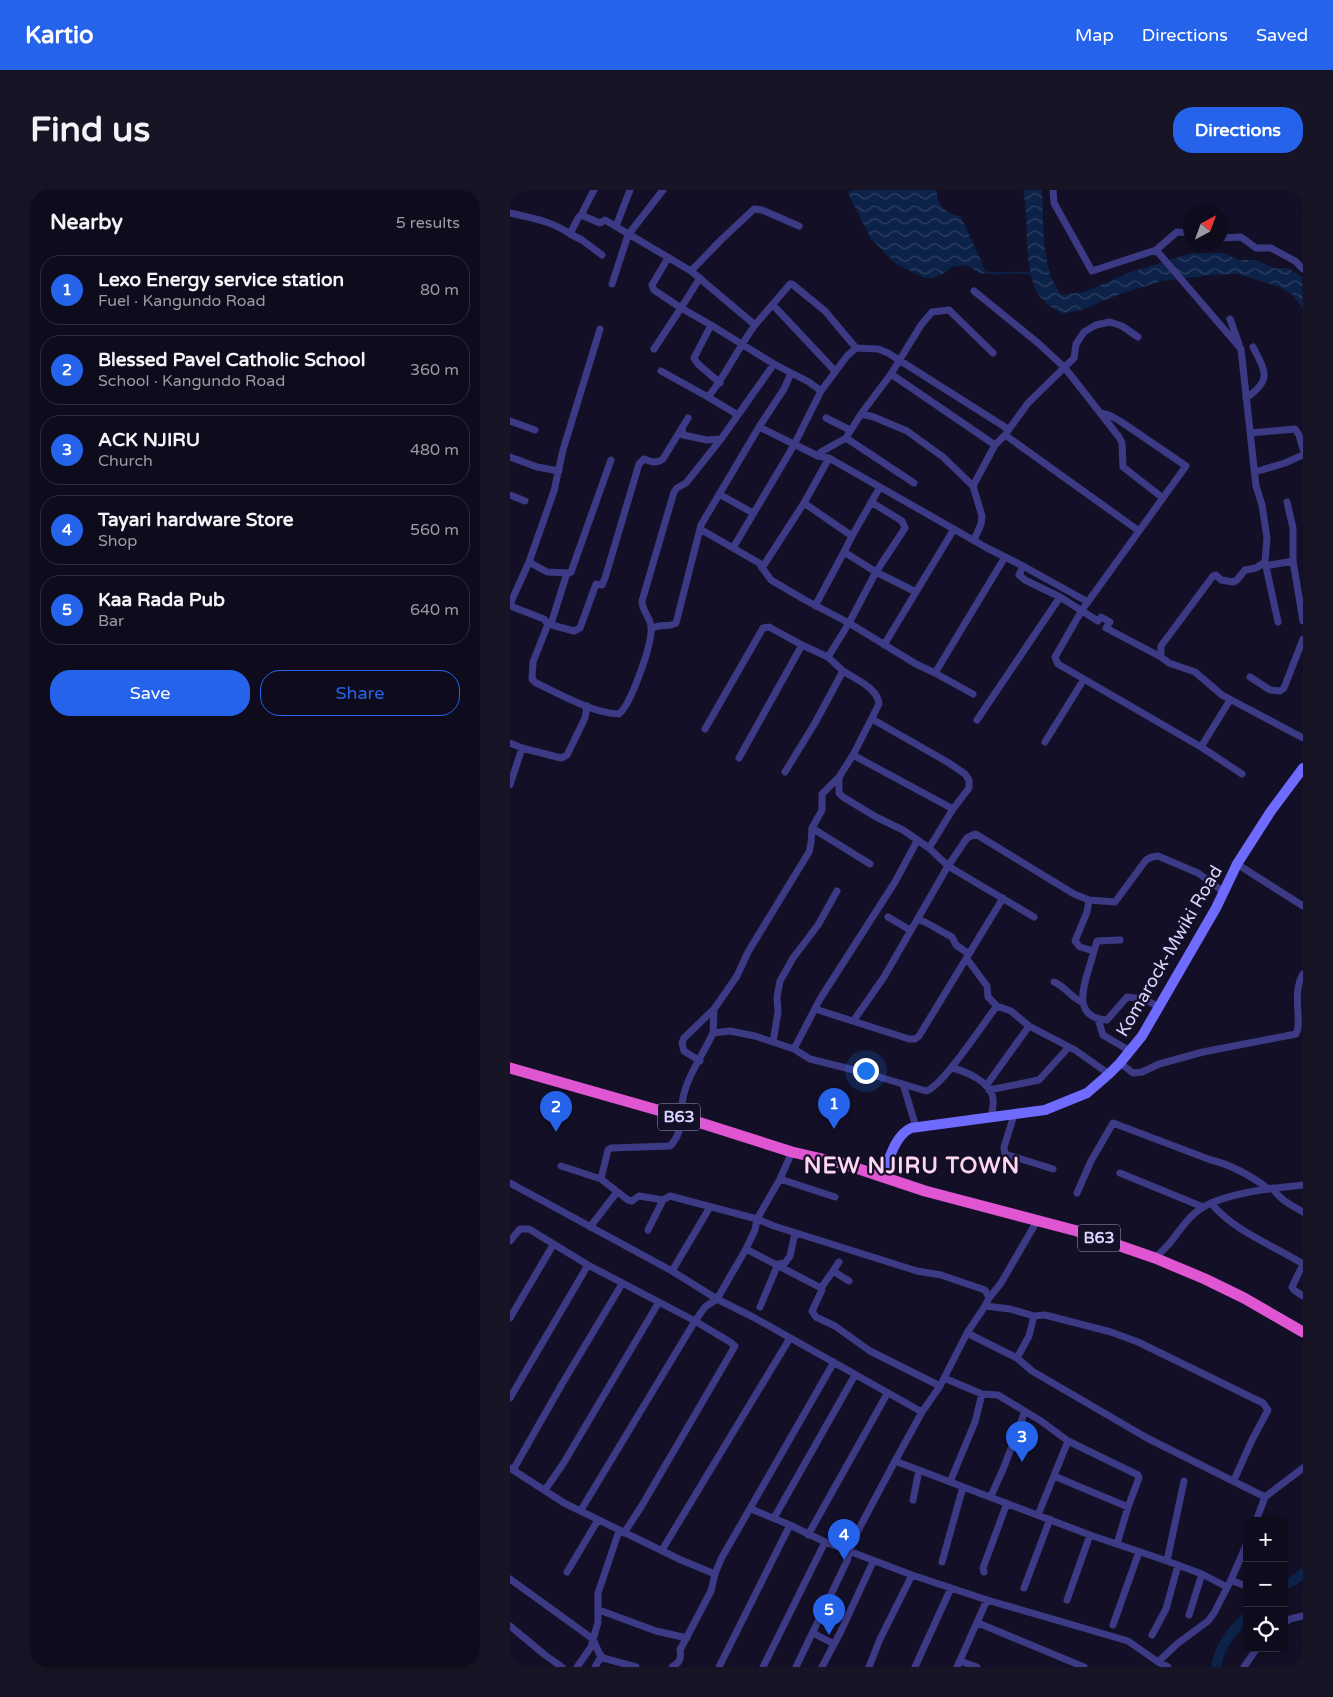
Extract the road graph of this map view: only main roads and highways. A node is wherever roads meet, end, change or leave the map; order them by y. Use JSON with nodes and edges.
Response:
{"nodes":[{"id":1,"x":1303,"y":768,"type":"edge"},
{"id":2,"x":510,"y":1068,"type":"edge"},
{"id":3,"x":882,"y":1178,"type":"junction"},
{"id":4,"x":1303,"y":1332,"type":"edge"}],
"edges":[{"from":1,"to":3,"type":"main road","name":"Komarock-Mwiki Road"},
{"from":2,"to":3,"type":"highway","number":"B63"},
{"from":3,"to":4,"type":"highway","number":"B63"}]}
